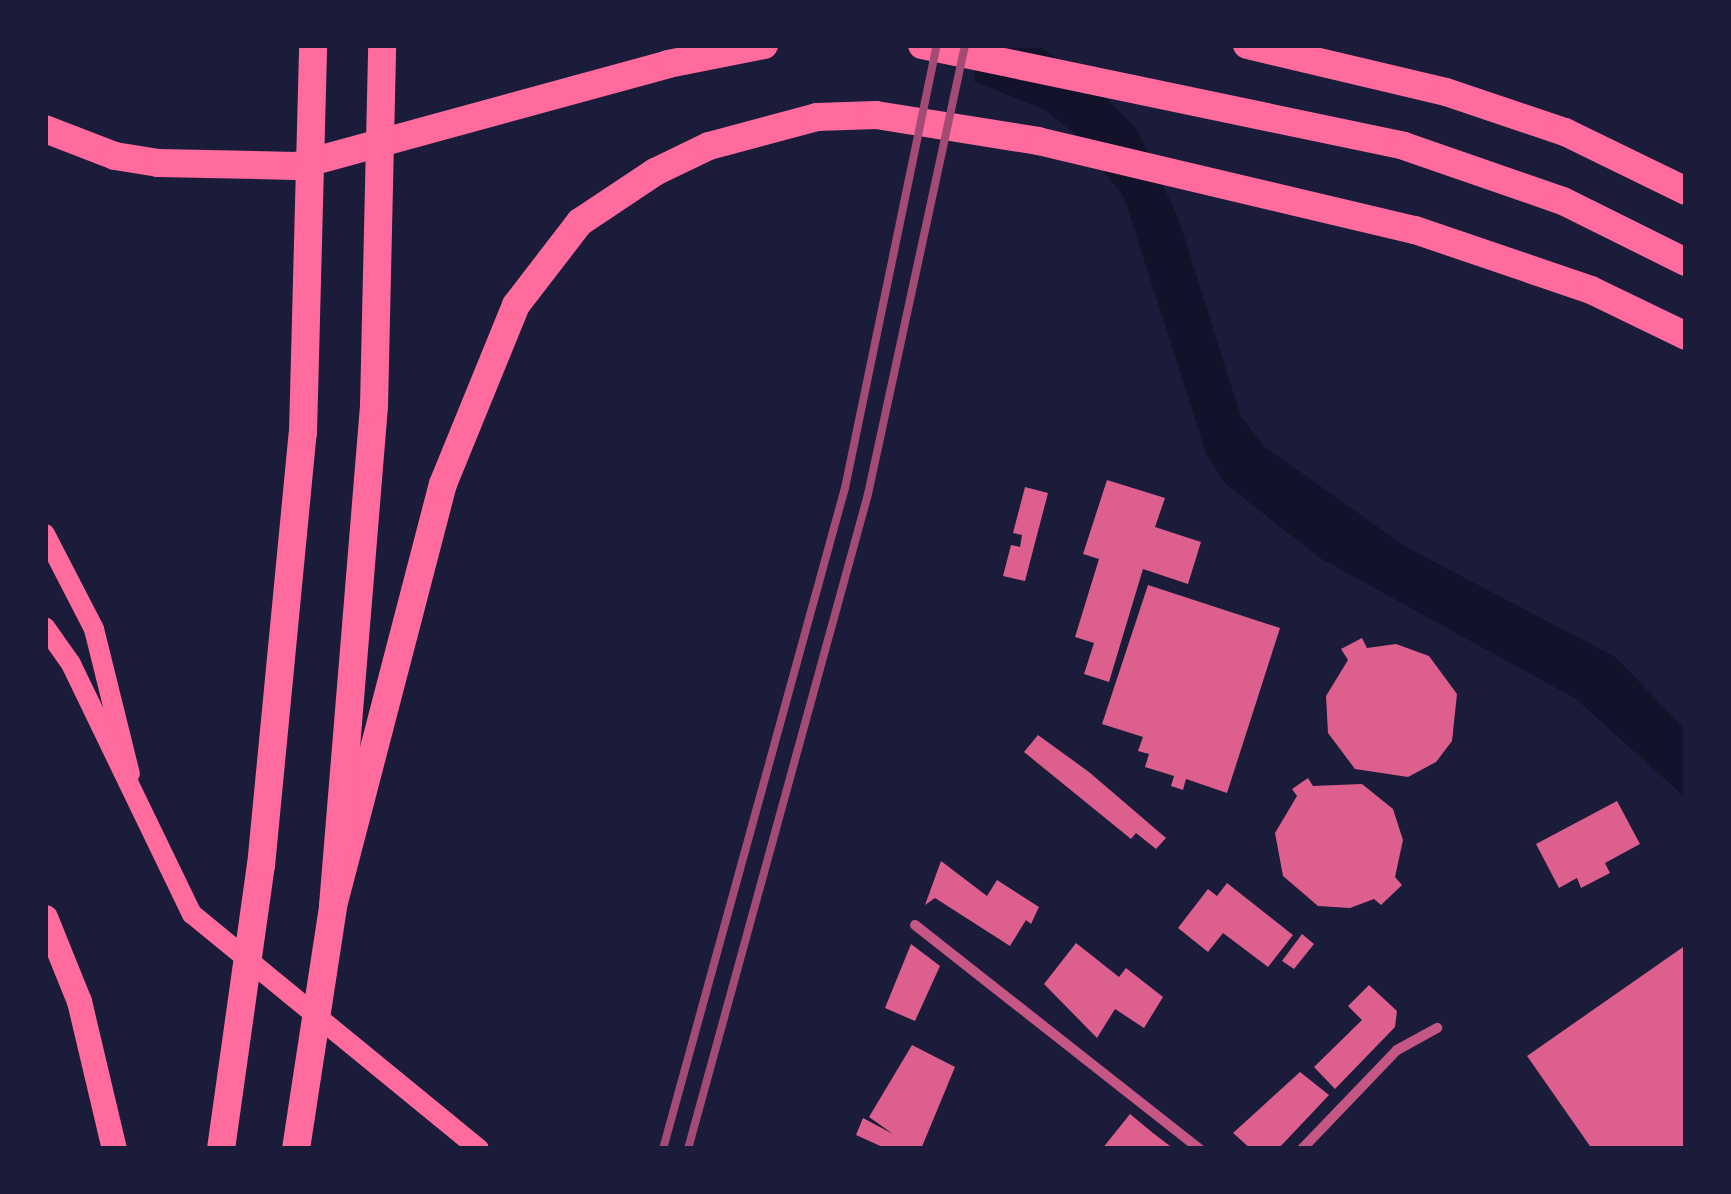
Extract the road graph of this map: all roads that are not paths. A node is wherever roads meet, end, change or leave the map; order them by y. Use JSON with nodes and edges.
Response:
{"nodes":[{"id":1,"x":313,"y":45,"type":"edge"},
{"id":2,"x":382,"y":45,"type":"edge"},
{"id":3,"x":764,"y":45,"type":"edge"},
{"id":4,"x":922,"y":45,"type":"edge"},
{"id":5,"x":1247,"y":45,"type":"edge"},
{"id":6,"x":45,"y":129,"type":"edge"},
{"id":7,"x":1686,"y":190,"type":"edge"},
{"id":8,"x":1686,"y":262,"type":"edge"},
{"id":9,"x":1686,"y":340,"type":"edge"},
{"id":10,"x":45,"y":534,"type":"edge"},
{"id":11,"x":45,"y":628,"type":"edge"},
{"id":12,"x":132,"y":786,"type":"junction"},
{"id":13,"x":332,"y":906,"type":"junction"},
{"id":14,"x":45,"y":917,"type":"edge"},
{"id":15,"x":915,"y":925,"type":"dead end"},
{"id":16,"x":1437,"y":1028,"type":"dead end"},
{"id":17,"x":222,"y":1142,"type":"edge"},
{"id":18,"x":114,"y":1149,"type":"edge"},
{"id":19,"x":296,"y":1149,"type":"edge"},
{"id":20,"x":477,"y":1149,"type":"edge"},
{"id":21,"x":1200,"y":1149,"type":"edge"},
{"id":22,"x":1302,"y":1149,"type":"edge"}],
"edges":[{"from":1,"to":17,"type":"highway"},
{"from":2,"to":13,"type":"highway"},
{"from":3,"to":6,"type":"highway"},
{"from":4,"to":8,"type":"highway"},
{"from":5,"to":7,"type":"highway"},
{"from":9,"to":13,"type":"highway"},
{"from":10,"to":12,"type":"main road"},
{"from":11,"to":12,"type":"main road"},
{"from":12,"to":20,"type":"main road"},
{"from":13,"to":19,"type":"highway"},
{"from":14,"to":18,"type":"main road"},
{"from":15,"to":21,"type":"street"},
{"from":16,"to":22,"type":"street"}]}
